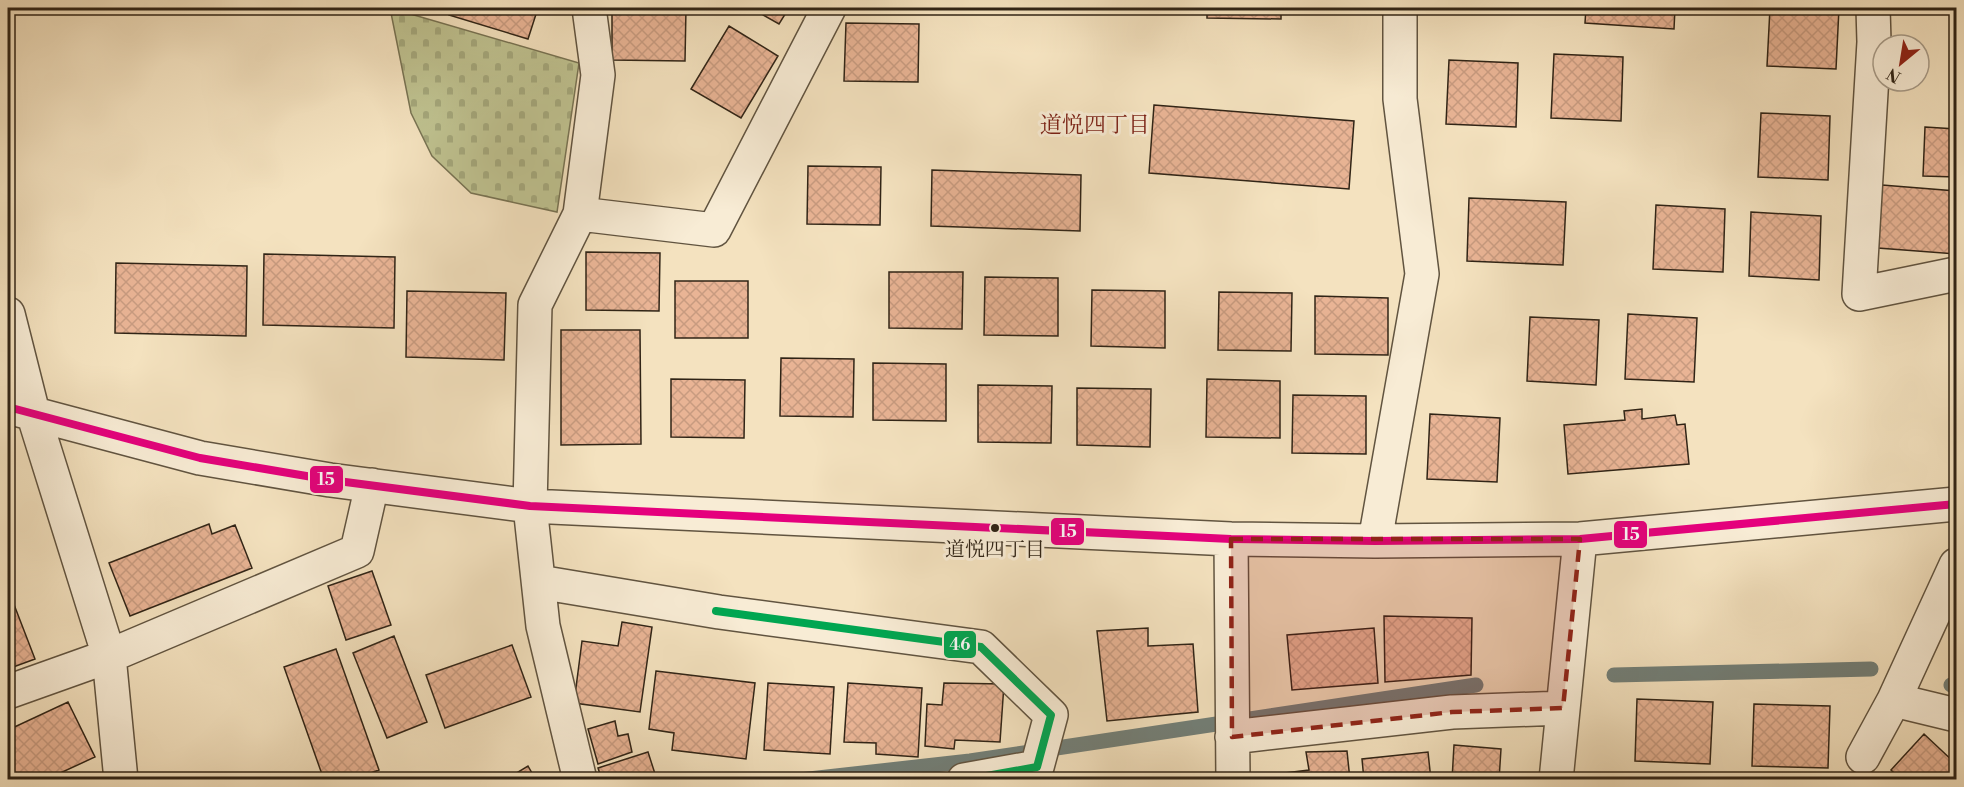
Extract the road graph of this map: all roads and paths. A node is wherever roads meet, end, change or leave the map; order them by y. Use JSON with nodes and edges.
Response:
{"nodes":[{"id":1,"x":589,"y":8,"type":"edge"},
{"id":2,"x":829,"y":8,"type":"edge"},
{"id":3,"x":1400,"y":8,"type":"edge"},
{"id":4,"x":1873,"y":8,"type":"edge"},
{"id":5,"x":580,"y":214,"type":"junction"},
{"id":6,"x":1956,"y":274,"type":"edge"},
{"id":7,"x":8,"y":315,"type":"edge"},
{"id":8,"x":20,"y":410,"type":"edge"},
{"id":9,"x":372,"y":485,"type":"junction"},
{"id":10,"x":1956,"y":504,"type":"edge"},
{"id":11,"x":531,"y":506,"type":"junction"},
{"id":12,"x":1231,"y":539,"type":"junction"},
{"id":13,"x":1580,"y":539,"type":"junction"},
{"id":14,"x":1375,"y":541,"type":"junction"},
{"id":15,"x":1956,"y":565,"type":"edge"},
{"id":16,"x":538,"y":582,"type":"junction"},
{"id":17,"x":109,"y":656,"type":"junction"},
{"id":18,"x":8,"y":692,"type":"edge"},
{"id":19,"x":1894,"y":700,"type":"junction"},
{"id":20,"x":1563,"y":708,"type":"junction"},
{"id":21,"x":1956,"y":715,"type":"edge"},
{"id":22,"x":1232,"y":737,"type":"junction"},
{"id":23,"x":1863,"y":757,"type":"dead end"},
{"id":24,"x":121,"y":780,"type":"edge"},
{"id":25,"x":579,"y":780,"type":"edge"},
{"id":26,"x":964,"y":780,"type":"edge"},
{"id":27,"x":1233,"y":780,"type":"edge"},
{"id":28,"x":1556,"y":780,"type":"edge"}],
"edges":[{"from":1,"to":5,"type":"street"},
{"from":2,"to":5,"type":"street"},
{"from":3,"to":14,"type":"street"},
{"from":4,"to":6,"type":"street"},
{"from":5,"to":11,"type":"street"},
{"from":7,"to":8,"type":"street"},
{"from":8,"to":9,"type":"street"},
{"from":8,"to":17,"type":"street"},
{"from":9,"to":11,"type":"street"},
{"from":9,"to":17,"type":"street"},
{"from":10,"to":13,"type":"street"},
{"from":11,"to":12,"type":"street"},
{"from":11,"to":16,"type":"street"},
{"from":12,"to":14,"type":"street"},
{"from":12,"to":22,"type":"street"},
{"from":13,"to":14,"type":"street"},
{"from":13,"to":20,"type":"street"},
{"from":15,"to":19,"type":"street"},
{"from":16,"to":25,"type":"street"},
{"from":16,"to":26,"type":"street"},
{"from":17,"to":18,"type":"street"},
{"from":17,"to":24,"type":"street"},
{"from":19,"to":21,"type":"street"},
{"from":19,"to":23,"type":"street"},
{"from":20,"to":22,"type":"street"},
{"from":20,"to":28,"type":"street"},
{"from":22,"to":27,"type":"street"}]}
